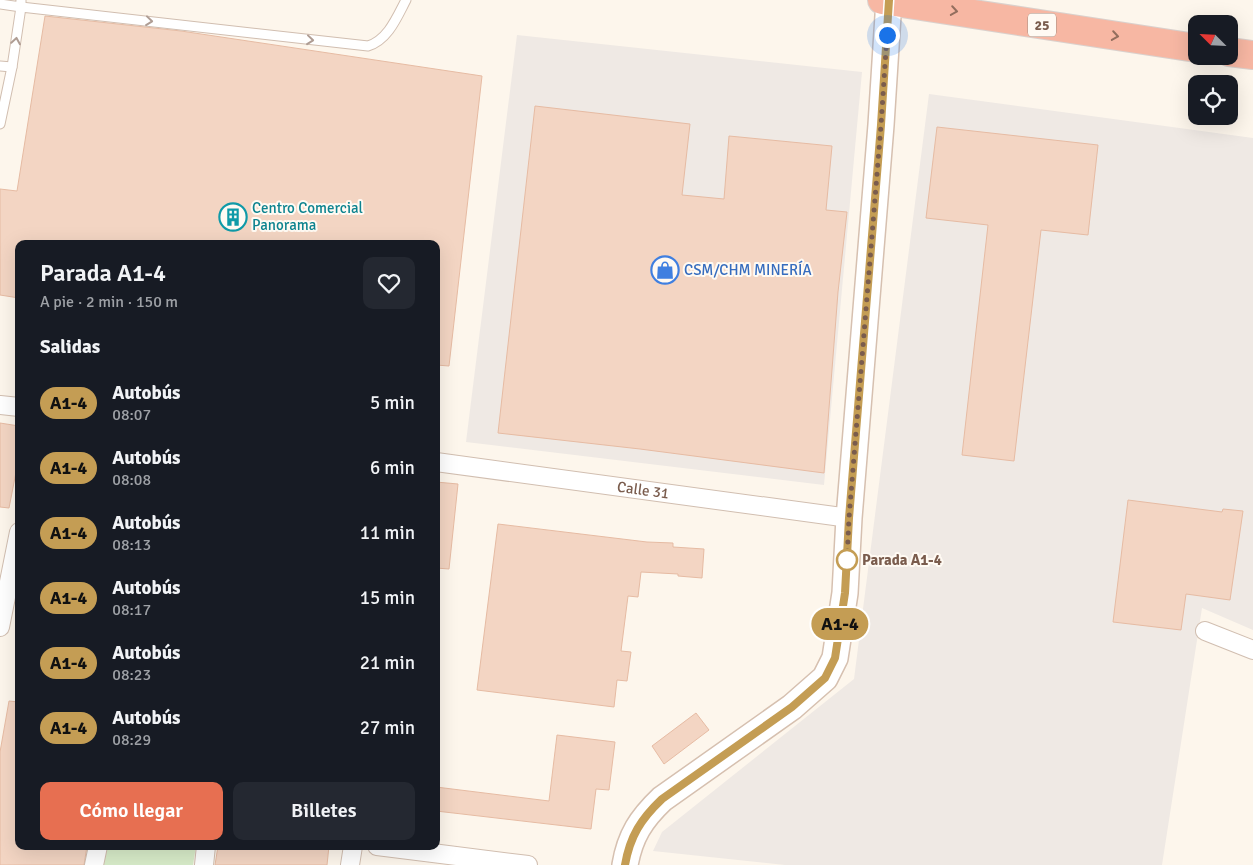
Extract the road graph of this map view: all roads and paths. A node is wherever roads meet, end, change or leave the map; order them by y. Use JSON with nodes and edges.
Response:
{"nodes":[{"id":1,"x":406,"y":0,"type":"edge"},
{"id":2,"x":886,"y":0,"type":"edge"},
{"id":3,"x":0,"y":4,"type":"edge"},
{"id":4,"x":21,"y":4,"type":"edge"},
{"id":5,"x":1188,"y":47,"type":"edge"},
{"id":6,"x":1238,"y":53,"type":"edge"},
{"id":7,"x":1253,"y":55,"type":"edge"},
{"id":8,"x":0,"y":66,"type":"edge"},
{"id":9,"x":12,"y":67,"type":"junction"},
{"id":10,"x":0,"y":124,"type":"edge"},
{"id":11,"x":0,"y":405,"type":"edge"},
{"id":12,"x":15,"y":407,"type":"edge"},
{"id":13,"x":440,"y":463,"type":"edge"},
{"id":14,"x":849,"y":518,"type":"junction"},
{"id":15,"x":15,"y":552,"type":"edge"},
{"id":16,"x":0,"y":626,"type":"edge"},
{"id":17,"x":1205,"y":631,"type":"dead end"},
{"id":18,"x":1253,"y":650,"type":"edge"},
{"id":19,"x":97,"y":850,"type":"edge"},
{"id":20,"x":206,"y":850,"type":"edge"},
{"id":21,"x":352,"y":850,"type":"edge"},
{"id":22,"x":409,"y":850,"type":"edge"},
{"id":23,"x":94,"y":865,"type":"edge"},
{"id":24,"x":204,"y":865,"type":"edge"},
{"id":25,"x":350,"y":865,"type":"edge"},
{"id":26,"x":528,"y":865,"type":"edge"},
{"id":27,"x":625,"y":865,"type":"edge"}],
"edges":[{"from":4,"to":1,"type":"lane","one_way":true},
{"from":2,"to":5,"type":"highway","number":"25","one_way":true},
{"from":2,"to":14,"type":"street"},
{"from":3,"to":4,"type":"lane"},
{"from":9,"to":4,"type":"lane","one_way":true},
{"from":6,"to":7,"type":"highway"},
{"from":8,"to":9,"type":"lane"},
{"from":9,"to":10,"type":"lane"},
{"from":11,"to":12,"type":"street"},
{"from":13,"to":14,"type":"street","name":"Calle 31"},
{"from":14,"to":27,"type":"street"},
{"from":15,"to":16,"type":"street"},
{"from":17,"to":18,"type":"street"},
{"from":19,"to":23,"type":"street"},
{"from":20,"to":24,"type":"street"},
{"from":21,"to":25,"type":"street"},
{"from":22,"to":26,"type":"street"}]}
